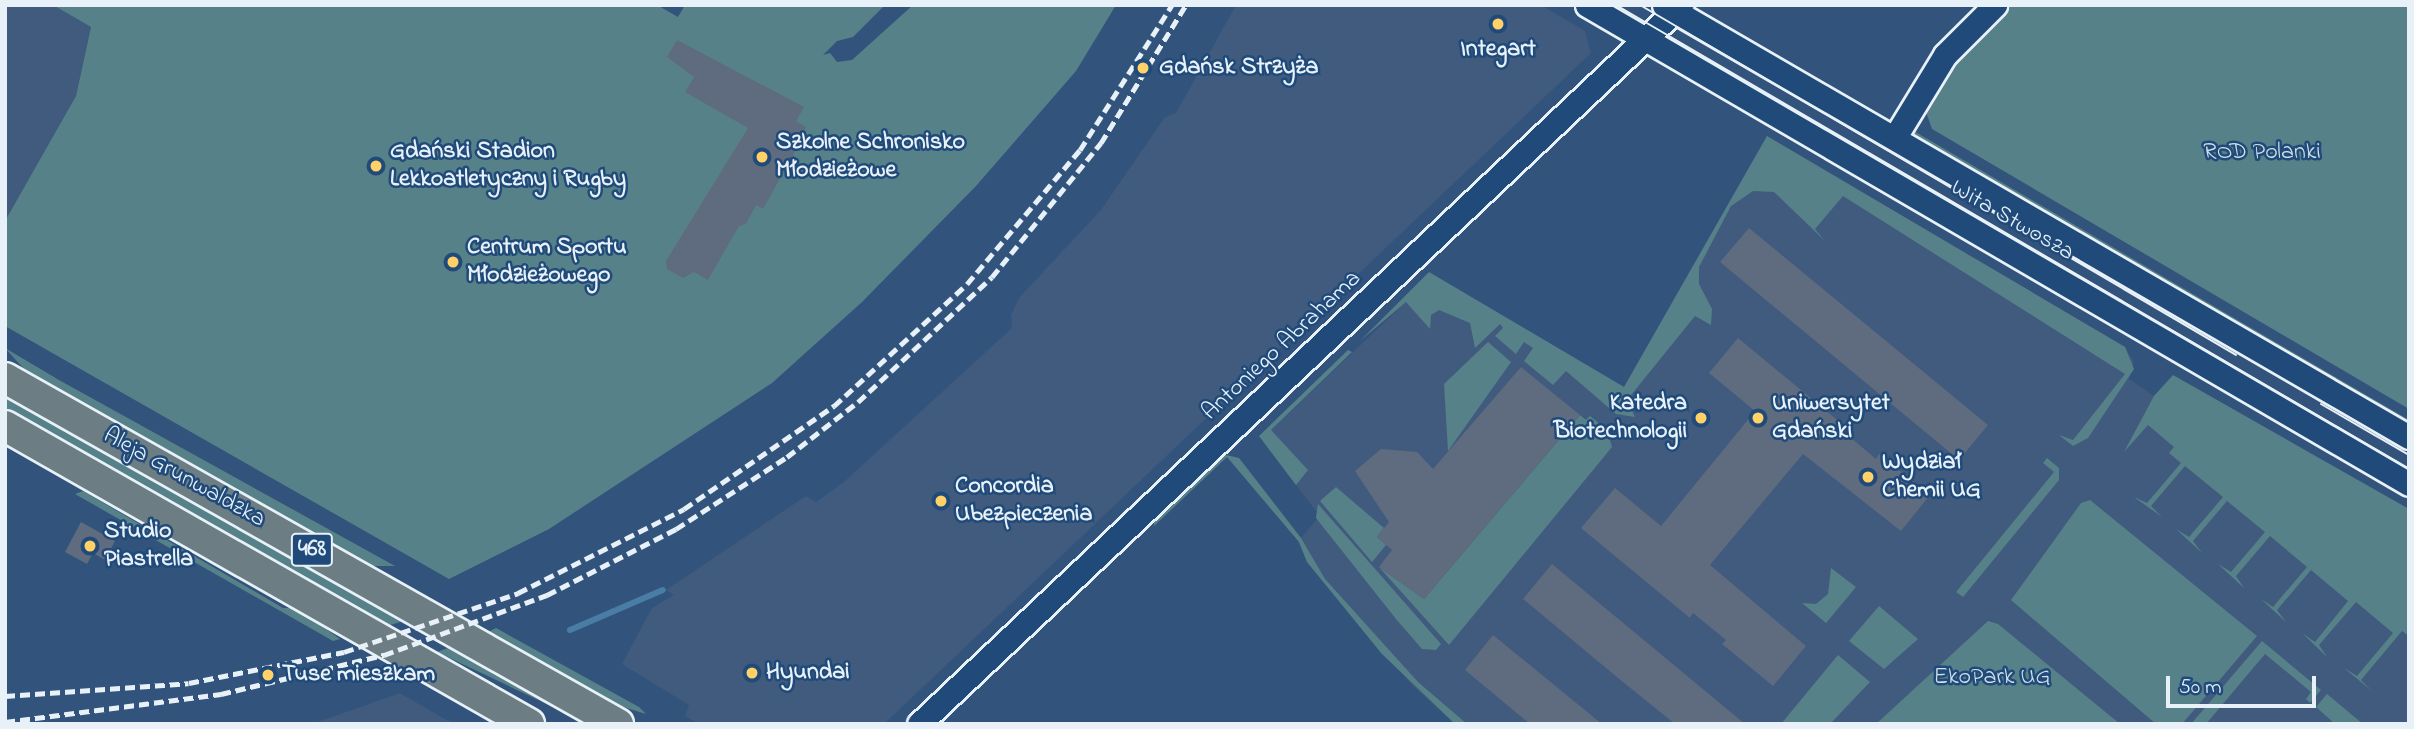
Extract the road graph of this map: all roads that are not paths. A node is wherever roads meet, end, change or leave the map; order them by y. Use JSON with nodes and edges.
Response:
{"nodes":[{"id":1,"x":1587,"y":5,"type":"edge"},
{"id":2,"x":1995,"y":5,"type":"edge"},
{"id":3,"x":1673,"y":7,"type":"edge"},
{"id":4,"x":1646,"y":39,"type":"junction"},
{"id":5,"x":1895,"y":136,"type":"junction"},
{"id":6,"x":5,"y":378,"type":"edge"},
{"id":7,"x":5,"y":426,"type":"edge"},
{"id":8,"x":2409,"y":437,"type":"edge"},
{"id":9,"x":2409,"y":484,"type":"edge"},
{"id":10,"x":529,"y":724,"type":"edge"},
{"id":11,"x":618,"y":724,"type":"edge"},
{"id":12,"x":919,"y":724,"type":"edge"}],
"edges":[{"from":1,"to":4,"type":"street","name":"Wita Stwosza"},
{"from":2,"to":5,"type":"street"},
{"from":3,"to":4,"type":"street","name":"Antoniego Abrahama"},
{"from":3,"to":5,"type":"street","name":"Wita Stwosza"},
{"from":4,"to":9,"type":"street","name":"Wita Stwosza"},
{"from":4,"to":12,"type":"street","name":"Antoniego Abrahama"},
{"from":5,"to":8,"type":"street","name":"Wita Stwosza"},
{"from":6,"to":11,"type":"main road","name":"Aleja Grunwaldzka","number":"468"},
{"from":7,"to":10,"type":"main road","name":"Aleja Grunwaldzka","number":"468"}]}
